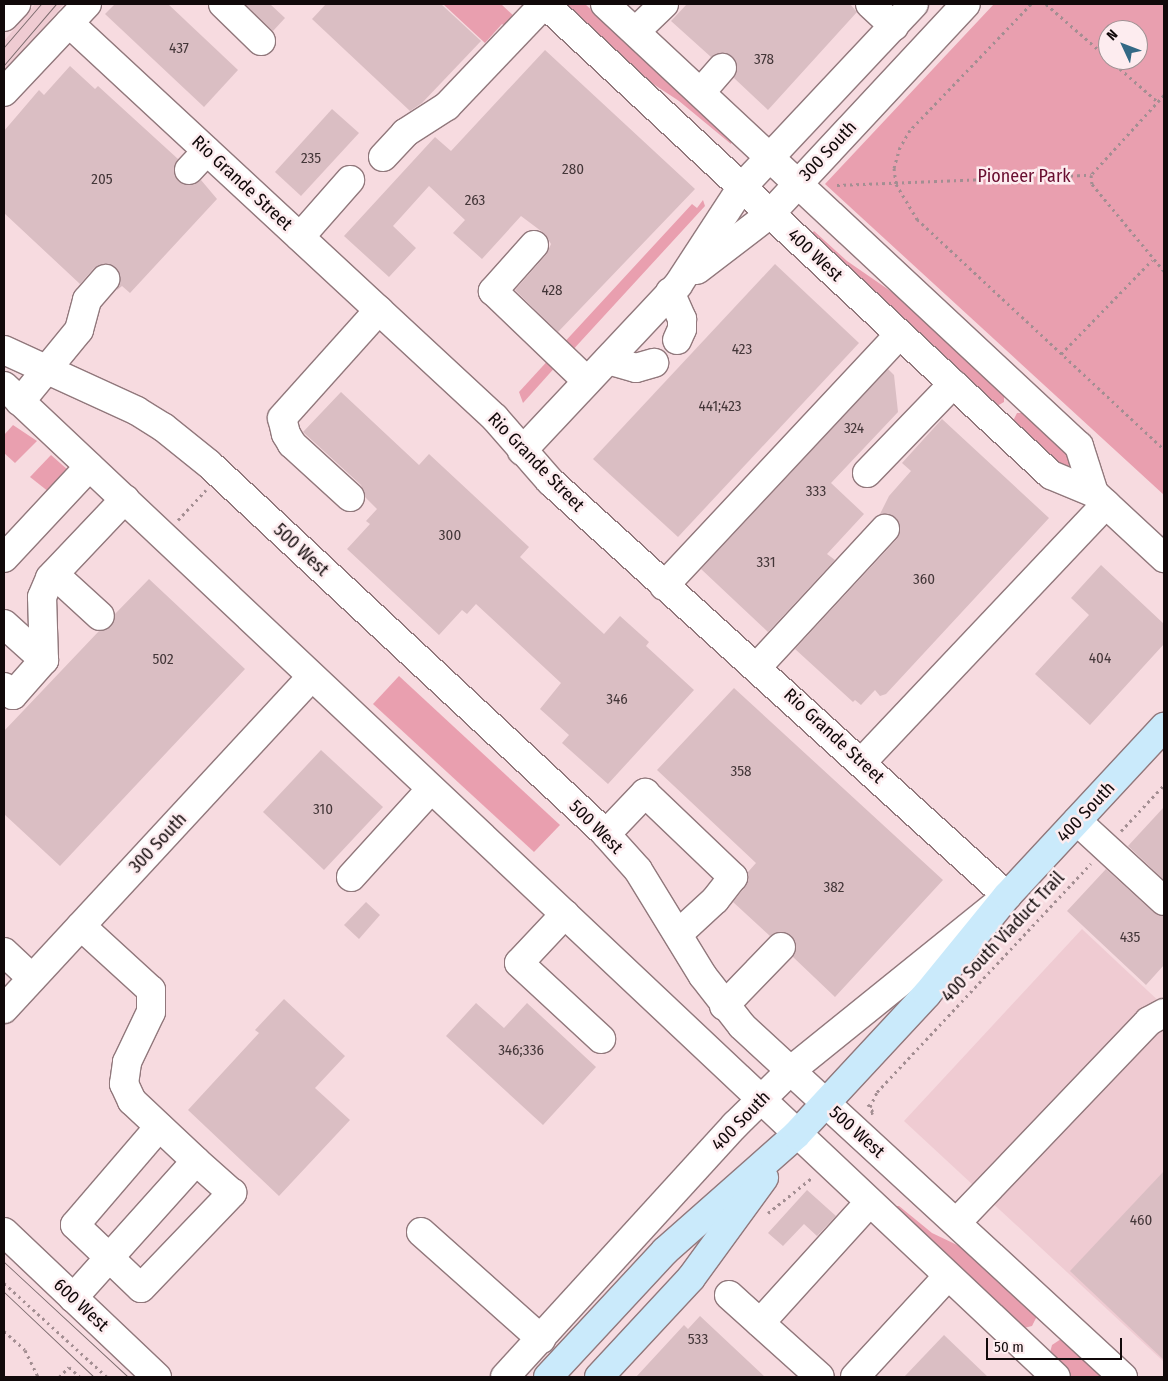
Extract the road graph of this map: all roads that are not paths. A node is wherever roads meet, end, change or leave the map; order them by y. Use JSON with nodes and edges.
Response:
{"nodes":[{"id":1,"x":16,"y":4,"type":"edge"},
{"id":2,"x":223,"y":4,"type":"edge"},
{"id":3,"x":544,"y":4,"type":"edge"},
{"id":4,"x":605,"y":4,"type":"edge"},
{"id":5,"x":664,"y":4,"type":"edge"},
{"id":6,"x":870,"y":4,"type":"edge"},
{"id":7,"x":914,"y":4,"type":"edge"},
{"id":8,"x":966,"y":4,"type":"edge"},
{"id":9,"x":78,"y":13,"type":"edge"},
{"id":10,"x":4,"y":17,"type":"edge"},
{"id":11,"x":894,"y":26,"type":"junction"},
{"id":12,"x":636,"y":31,"type":"junction"},
{"id":13,"x":261,"y":41,"type":"dead end"},
{"id":14,"x":722,"y":68,"type":"dead end"},
{"id":15,"x":4,"y":92,"type":"edge"},
{"id":16,"x":701,"y":92,"type":"junction"},
{"id":17,"x":383,"y":157,"type":"dead end"},
{"id":18,"x":770,"y":157,"type":"junction"},
{"id":19,"x":350,"y":180,"type":"dead end"},
{"id":20,"x":799,"y":183,"type":"junction"},
{"id":21,"x":742,"y":188,"type":"junction"},
{"id":22,"x":770,"y":214,"type":"junction"},
{"id":23,"x":300,"y":237,"type":"junction"},
{"id":24,"x":534,"y":245,"type":"dead end"},
{"id":25,"x":106,"y":279,"type":"dead end"},
{"id":26,"x":674,"y":289,"type":"junction"},
{"id":27,"x":379,"y":310,"type":"junction"},
{"id":28,"x":899,"y":335,"type":"junction"},
{"id":29,"x":677,"y":340,"type":"dead end"},
{"id":30,"x":4,"y":350,"type":"edge"},
{"id":31,"x":608,"y":360,"type":"junction"},
{"id":32,"x":654,"y":364,"type":"dead end"},
{"id":33,"x":44,"y":370,"type":"junction"},
{"id":34,"x":587,"y":382,"type":"junction"},
{"id":35,"x":953,"y":384,"type":"junction"},
{"id":36,"x":12,"y":394,"type":"edge"},
{"id":37,"x":522,"y":451,"type":"junction"},
{"id":38,"x":89,"y":467,"type":"junction"},
{"id":39,"x":867,"y":473,"type":"dead end"},
{"id":40,"x":350,"y":497,"type":"dead end"},
{"id":41,"x":1100,"y":498,"type":"junction"},
{"id":42,"x":125,"y":499,"type":"junction"},
{"id":43,"x":885,"y":529,"type":"dead end"},
{"id":44,"x":4,"y":558,"type":"edge"},
{"id":45,"x":1164,"y":558,"type":"edge"},
{"id":46,"x":54,"y":574,"type":"junction"},
{"id":47,"x":664,"y":586,"type":"junction"},
{"id":48,"x":100,"y":616,"type":"dead end"},
{"id":49,"x":4,"y":624,"type":"edge"},
{"id":50,"x":44,"y":660,"type":"junction"},
{"id":51,"x":758,"y":666,"type":"junction"},
{"id":52,"x":311,"y":677,"type":"junction"},
{"id":53,"x":4,"y":687,"type":"edge"},
{"id":54,"x":1164,"y":727,"type":"edge"},
{"id":55,"x":862,"y":762,"type":"junction"},
{"id":56,"x":431,"y":789,"type":"junction"},
{"id":57,"x":1077,"y":821,"type":"junction"},
{"id":58,"x":606,"y":834,"type":"junction"},
{"id":59,"x":351,"y":877,"type":"dead end"},
{"id":60,"x":1007,"y":896,"type":"junction"},
{"id":61,"x":1164,"y":900,"type":"edge"},
{"id":62,"x":565,"y":914,"type":"junction"},
{"id":63,"x":82,"y":926,"type":"junction"},
{"id":64,"x":678,"y":934,"type":"junction"},
{"id":65,"x":781,"y":946,"type":"dead end"},
{"id":66,"x":4,"y":952,"type":"edge"},
{"id":67,"x":32,"y":978,"type":"junction"},
{"id":68,"x":724,"y":1006,"type":"junction"},
{"id":69,"x":4,"y":1008,"type":"edge"},
{"id":70,"x":1164,"y":1014,"type":"edge"},
{"id":71,"x":602,"y":1039,"type":"dead end"},
{"id":72,"x":790,"y":1071,"type":"junction"},
{"id":73,"x":760,"y":1101,"type":"junction"},
{"id":74,"x":826,"y":1104,"type":"junction"},
{"id":75,"x":159,"y":1127,"type":"junction"},
{"id":76,"x":796,"y":1135,"type":"junction"},
{"id":77,"x":196,"y":1161,"type":"junction"},
{"id":78,"x":869,"y":1203,"type":"junction"},
{"id":79,"x":957,"y":1222,"type":"junction"},
{"id":80,"x":4,"y":1232,"type":"edge"},
{"id":81,"x":421,"y":1232,"type":"dead end"},
{"id":82,"x":108,"y":1258,"type":"junction"},
{"id":83,"x":947,"y":1277,"type":"junction"},
{"id":84,"x":730,"y":1295,"type":"dead end"},
{"id":85,"x":74,"y":1298,"type":"junction"},
{"id":86,"x":760,"y":1323,"type":"junction"},
{"id":87,"x":541,"y":1339,"type":"junction"},
{"id":88,"x":553,"y":1372,"type":"edge"},
{"id":89,"x":157,"y":1377,"type":"edge"},
{"id":90,"x":505,"y":1377,"type":"edge"},
{"id":91,"x":598,"y":1377,"type":"edge"},
{"id":92,"x":820,"y":1377,"type":"edge"},
{"id":93,"x":855,"y":1377,"type":"edge"},
{"id":94,"x":1056,"y":1377,"type":"edge"},
{"id":95,"x":1123,"y":1377,"type":"edge"}],
"edges":[{"from":1,"to":10,"type":"street"},
{"from":2,"to":13,"type":"street"},
{"from":3,"to":17,"type":"street"},
{"from":3,"to":21,"type":"street","name":"400 West"},
{"from":4,"to":12,"type":"street","name":"400 West"},
{"from":5,"to":12,"type":"street"},
{"from":6,"to":11,"type":"street"},
{"from":7,"to":11,"type":"street","name":"300 South"},
{"from":8,"to":20,"type":"street","name":"300 South"},
{"from":9,"to":15,"type":"street"},
{"from":9,"to":23,"type":"street","name":"Rio Grande Street"},
{"from":11,"to":18,"type":"street","name":"300 South"},
{"from":12,"to":16,"type":"street","name":"400 West"},
{"from":14,"to":16,"type":"street"},
{"from":16,"to":18,"type":"street","name":"400 West"},
{"from":18,"to":20,"type":"street","name":"400 West"},
{"from":18,"to":21,"type":"street","name":"300 South"},
{"from":19,"to":23,"type":"street"},
{"from":20,"to":22,"type":"street","name":"300 South"},
{"from":20,"to":41,"type":"street","name":"400 West"},
{"from":21,"to":22,"type":"street","name":"400 West"},
{"from":21,"to":26,"type":"street","name":"300 South"},
{"from":22,"to":26,"type":"street","name":"300 South"},
{"from":22,"to":28,"type":"street","name":"400 West"},
{"from":23,"to":27,"type":"street","name":"Rio Grande Street"},
{"from":24,"to":34,"type":"street"},
{"from":25,"to":33,"type":"street"},
{"from":26,"to":29,"type":"street"},
{"from":26,"to":31,"type":"street","name":"300 South"},
{"from":27,"to":37,"type":"street","name":"Rio Grande Street"},
{"from":27,"to":40,"type":"street"},
{"from":28,"to":35,"type":"street","name":"400 West"},
{"from":28,"to":47,"type":"street"},
{"from":30,"to":33,"type":"street","name":"500 West"},
{"from":31,"to":32,"type":"street"},
{"from":31,"to":34,"type":"street","name":"300 South"},
{"from":33,"to":36,"type":"street"},
{"from":33,"to":58,"type":"street","name":"500 West"},
{"from":34,"to":37,"type":"street","name":"300 South"},
{"from":35,"to":39,"type":"street"},
{"from":35,"to":41,"type":"street","name":"400 West"},
{"from":36,"to":38,"type":"street"},
{"from":37,"to":47,"type":"street","name":"Rio Grande Street"},
{"from":38,"to":42,"type":"street"},
{"from":38,"to":44,"type":"street"},
{"from":41,"to":45,"type":"street","name":"400 West"},
{"from":41,"to":55,"type":"street"},
{"from":42,"to":46,"type":"street"},
{"from":42,"to":52,"type":"street"},
{"from":43,"to":51,"type":"street"},
{"from":46,"to":48,"type":"street"},
{"from":46,"to":50,"type":"street"},
{"from":47,"to":51,"type":"street","name":"Rio Grande Street"},
{"from":49,"to":50,"type":"street"},
{"from":50,"to":53,"type":"street"},
{"from":51,"to":55,"type":"street","name":"Rio Grande Street"},
{"from":52,"to":56,"type":"street"},
{"from":52,"to":63,"type":"street","name":"300 South"},
{"from":54,"to":57,"type":"main road","name":"400 South"},
{"from":55,"to":60,"type":"street","name":"Rio Grande Street"},
{"from":56,"to":59,"type":"street"},
{"from":56,"to":62,"type":"street"},
{"from":57,"to":60,"type":"main road","name":"400 South"},
{"from":57,"to":61,"type":"street"},
{"from":58,"to":64,"type":"street","name":"500 West"},
{"from":58,"to":64,"type":"street"},
{"from":60,"to":72,"type":"street","name":"400 South"},
{"from":60,"to":74,"type":"main road","name":"400 South"},
{"from":62,"to":71,"type":"street"},
{"from":62,"to":73,"type":"street"},
{"from":63,"to":67,"type":"street","name":"300 South"},
{"from":63,"to":75,"type":"street"},
{"from":64,"to":68,"type":"street","name":"500 West"},
{"from":65,"to":68,"type":"street"},
{"from":66,"to":67,"type":"street"},
{"from":67,"to":69,"type":"street","name":"300 South"},
{"from":68,"to":72,"type":"street","name":"500 West"},
{"from":70,"to":79,"type":"street"},
{"from":72,"to":73,"type":"street","name":"400 South"},
{"from":72,"to":74,"type":"street","name":"500 West"},
{"from":73,"to":76,"type":"street"},
{"from":73,"to":87,"type":"street","name":"400 South"},
{"from":74,"to":76,"type":"main road","name":"400 South"},
{"from":74,"to":79,"type":"street","name":"500 West"},
{"from":75,"to":77,"type":"street"},
{"from":75,"to":82,"type":"street"},
{"from":76,"to":78,"type":"street"},
{"from":76,"to":88,"type":"main road","name":"400 South"},
{"from":76,"to":91,"type":"main road","name":"400 South"},
{"from":77,"to":82,"type":"street"},
{"from":77,"to":82,"type":"street"},
{"from":78,"to":83,"type":"street"},
{"from":78,"to":86,"type":"street"},
{"from":79,"to":95,"type":"street","name":"500 West"},
{"from":80,"to":85,"type":"street","name":"600 West"},
{"from":81,"to":87,"type":"street"},
{"from":82,"to":85,"type":"street"},
{"from":83,"to":93,"type":"street"},
{"from":83,"to":94,"type":"street"},
{"from":84,"to":86,"type":"street"},
{"from":85,"to":89,"type":"street","name":"600 West"},
{"from":86,"to":92,"type":"street"},
{"from":87,"to":90,"type":"street","name":"400 South"}]}
